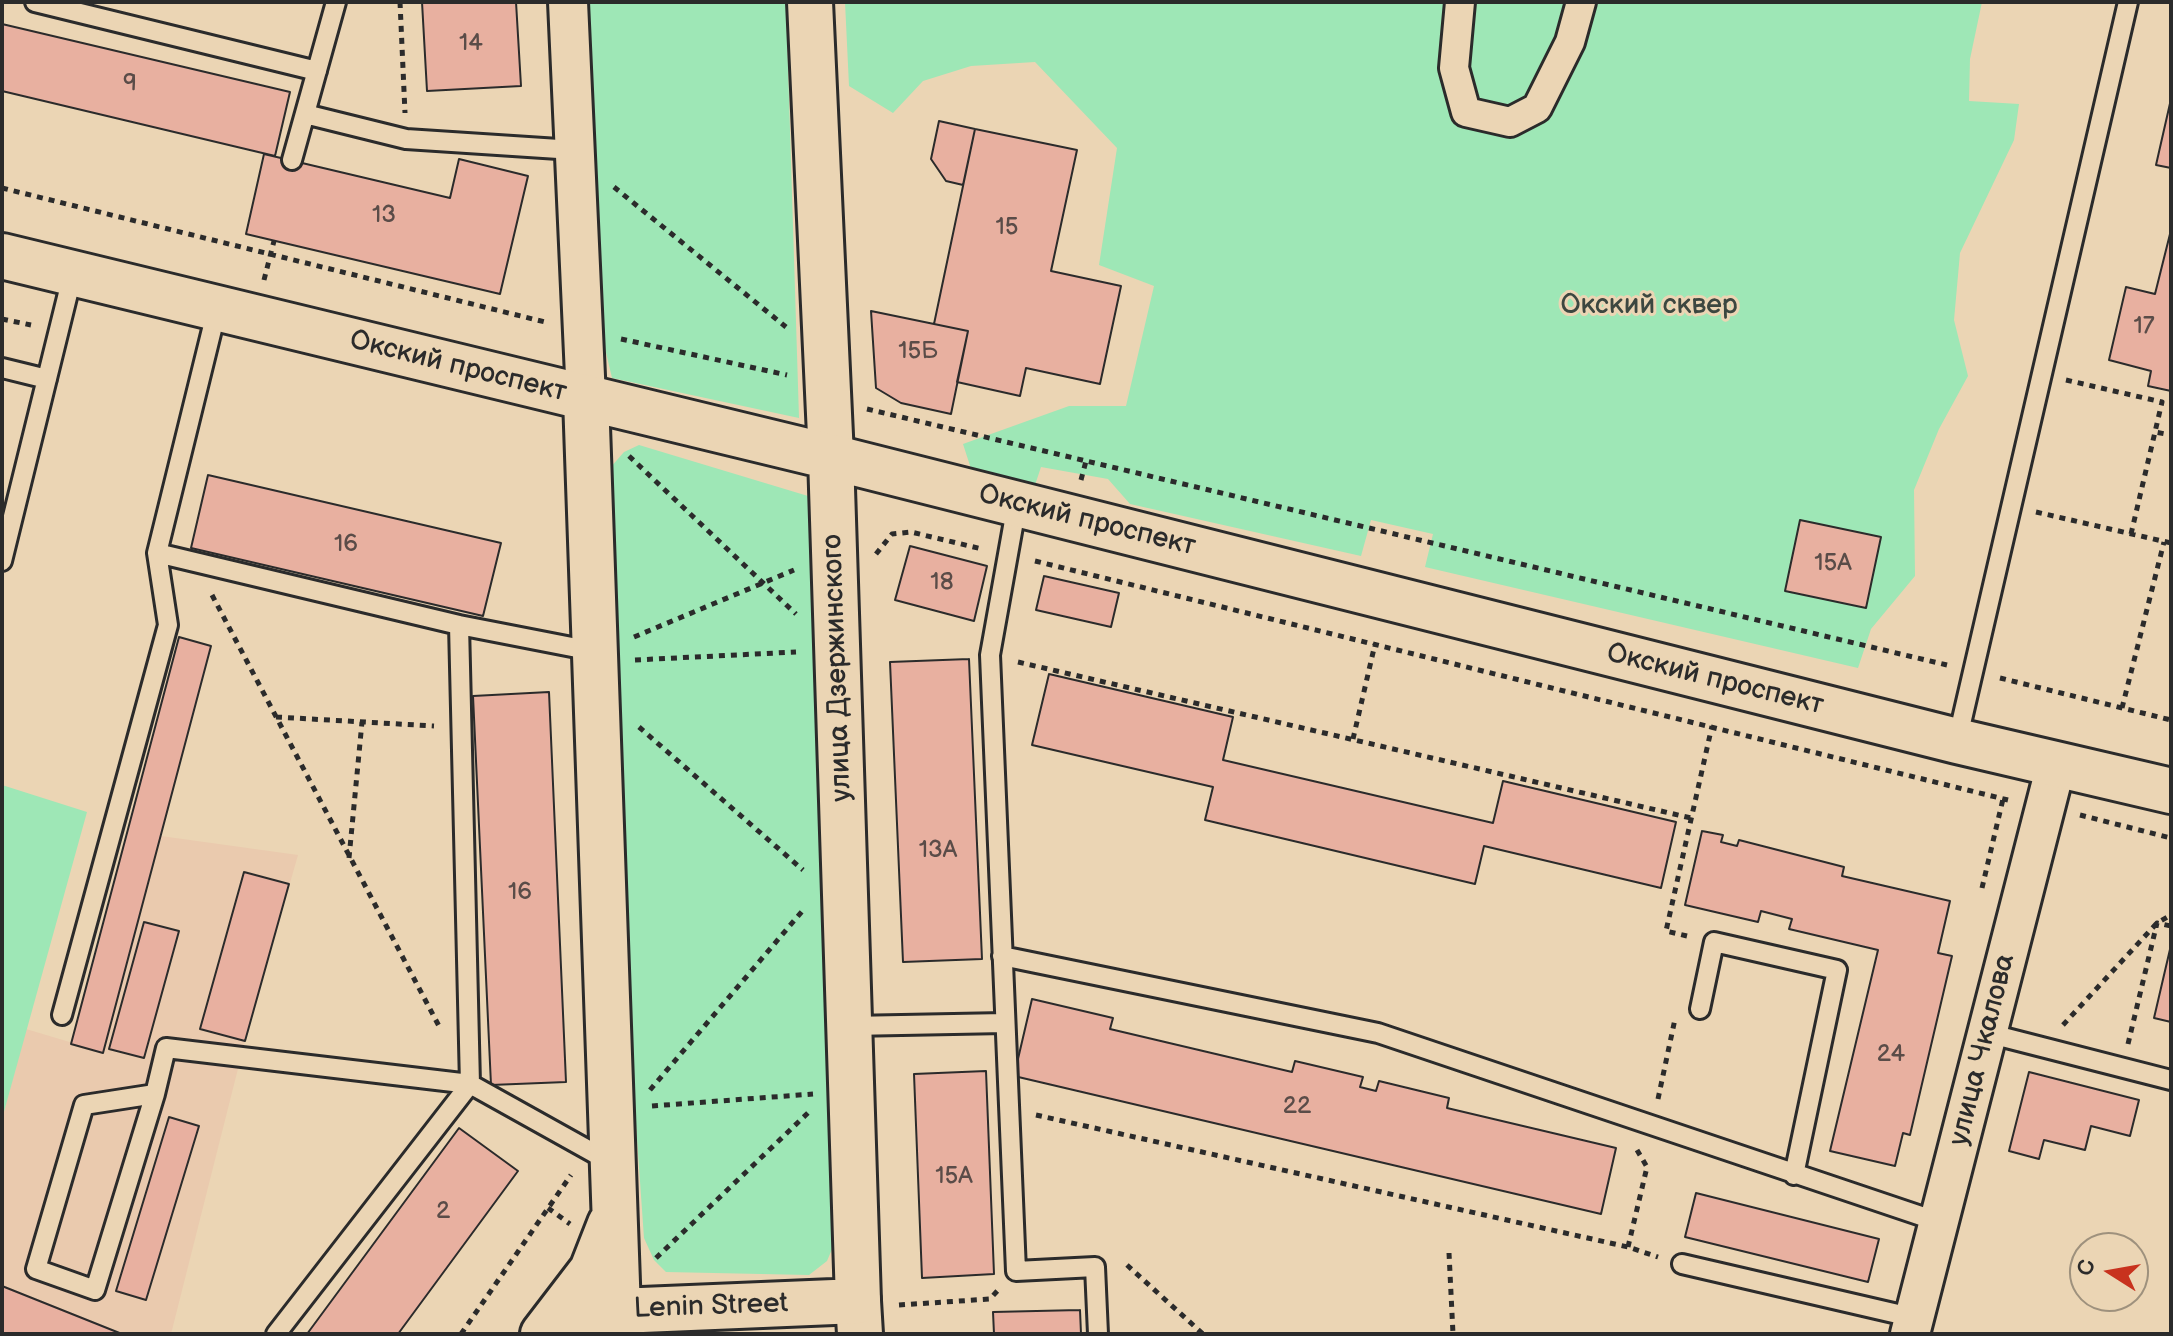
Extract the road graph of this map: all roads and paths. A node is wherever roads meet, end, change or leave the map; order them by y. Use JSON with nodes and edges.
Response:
{"nodes":[{"id":1,"x":35,"y":2,"type":"edge"},
{"id":2,"x":336,"y":2,"type":"edge"},
{"id":3,"x":400,"y":2,"type":"edge"},
{"id":4,"x":568,"y":2,"type":"edge"},
{"id":5,"x":810,"y":2,"type":"edge"},
{"id":6,"x":1460,"y":2,"type":"edge"},
{"id":7,"x":1581,"y":2,"type":"edge"},
{"id":8,"x":2128,"y":2,"type":"edge"},
{"id":9,"x":317,"y":71,"type":"junction"},
{"id":10,"x":305,"y":114,"type":"junction"},
{"id":11,"x":406,"y":139,"type":"junction"},
{"id":12,"x":574,"y":150,"type":"junction"},
{"id":13,"x":292,"y":160,"type":"dead end"},
{"id":14,"x":605,"y":180,"type":"dead end"},
{"id":15,"x":2,"y":188,"type":"edge"},
{"id":16,"x":274,"y":241,"type":"dead end"},
{"id":17,"x":2,"y":256,"type":"edge"},
{"id":18,"x":270,"y":256,"type":"junction"},
{"id":19,"x":73,"y":273,"type":"junction"},
{"id":20,"x":261,"y":293,"type":"dead end"},
{"id":21,"x":217,"y":309,"type":"junction"},
{"id":22,"x":583,"y":331,"type":"junction"},
{"id":23,"x":827,"y":365,"type":"junction"},
{"id":24,"x":2,"y":368,"type":"edge"},
{"id":25,"x":2042,"y":375,"type":"junction"},
{"id":26,"x":47,"y":379,"type":"junction"},
{"id":27,"x":587,"y":417,"type":"junction"},
{"id":28,"x":2155,"y":432,"type":"junction"},
{"id":29,"x":2171,"y":435,"type":"edge"},
{"id":30,"x":831,"y":457,"type":"junction"},
{"id":31,"x":1017,"y":504,"type":"junction"},
{"id":32,"x":2011,"y":506,"type":"junction"},
{"id":33,"x":2131,"y":534,"type":"junction"},
{"id":34,"x":2167,"y":543,"type":"edge"},
{"id":35,"x":877,"y":549,"type":"junction"},
{"id":36,"x":157,"y":553,"type":"junction"},
{"id":37,"x":1008,"y":555,"type":"junction"},
{"id":38,"x":855,"y":558,"type":"junction"},
{"id":39,"x":2,"y":561,"type":"edge"},
{"id":40,"x":194,"y":562,"type":"junction"},
{"id":41,"x":763,"y":583,"type":"junction"},
{"id":42,"x":459,"y":625,"type":"junction"},
{"id":43,"x":1375,"y":644,"type":"junction"},
{"id":44,"x":837,"y":651,"type":"junction"},
{"id":45,"x":990,"y":655,"type":"junction"},
{"id":46,"x":595,"y":669,"type":"junction"},
{"id":47,"x":1973,"y":671,"type":"junction"},
{"id":48,"x":2122,"y":708,"type":"junction"},
{"id":49,"x":275,"y":717,"type":"junction"},
{"id":50,"x":2171,"y":720,"type":"edge"},
{"id":51,"x":362,"y":722,"type":"junction"},
{"id":52,"x":1712,"y":726,"type":"junction"},
{"id":53,"x":461,"y":727,"type":"junction"},
{"id":54,"x":1353,"y":739,"type":"junction"},
{"id":55,"x":1957,"y":741,"type":"junction"},
{"id":56,"x":2056,"y":765,"type":"junction"},
{"id":57,"x":2171,"y":791,"type":"edge"},
{"id":58,"x":2045,"y":807,"type":"junction"},
{"id":59,"x":1691,"y":818,"type":"junction"},
{"id":60,"x":2171,"y":838,"type":"edge"},
{"id":61,"x":349,"y":859,"type":"junction"},
{"id":62,"x":811,"y":877,"type":"dead end"},
{"id":63,"x":813,"y":899,"type":"dead end"},
{"id":64,"x":2171,"y":915,"type":"edge"},
{"id":65,"x":2157,"y":923,"type":"junction"},
{"id":66,"x":2171,"y":926,"type":"edge"},
{"id":67,"x":1693,"y":937,"type":"dead end"},
{"id":68,"x":1002,"y":956,"type":"junction"},
{"id":69,"x":1679,"y":1004,"type":"dead end"},
{"id":70,"x":1700,"y":1009,"type":"dead end"},
{"id":71,"x":62,"y":1015,"type":"dead end"},
{"id":72,"x":1005,"y":1023,"type":"junction"},
{"id":73,"x":850,"y":1026,"type":"junction"},
{"id":74,"x":1987,"y":1033,"type":"junction"},
{"id":75,"x":2043,"y":1047,"type":"junction"},
{"id":76,"x":2123,"y":1068,"type":"junction"},
{"id":77,"x":2171,"y":1080,"type":"edge"},
{"id":78,"x":470,"y":1084,"type":"junction"},
{"id":79,"x":829,"y":1092,"type":"dead end"},
{"id":80,"x":155,"y":1094,"type":"junction"},
{"id":81,"x":644,"y":1096,"type":"dead end"},
{"id":82,"x":818,"y":1103,"type":"dead end"},
{"id":83,"x":649,"y":1107,"type":"dead end"},
{"id":84,"x":1009,"y":1109,"type":"junction"},
{"id":85,"x":1611,"y":1109,"type":"junction"},
{"id":86,"x":1653,"y":1123,"type":"junction"},
{"id":87,"x":612,"y":1163,"type":"junction"},
{"id":88,"x":1794,"y":1175,"type":"junction"},
{"id":89,"x":548,"y":1208,"type":"dead end"},
{"id":90,"x":1939,"y":1222,"type":"junction"},
{"id":91,"x":610,"y":1240,"type":"junction"},
{"id":92,"x":1449,"y":1253,"type":"dead end"},
{"id":93,"x":1682,"y":1264,"type":"dead end"},
{"id":94,"x":1127,"y":1265,"type":"dead end"},
{"id":95,"x":1016,"y":1271,"type":"junction"},
{"id":96,"x":883,"y":1310,"type":"edge"},
{"id":97,"x":618,"y":1322,"type":"edge"},
{"id":98,"x":1912,"y":1326,"type":"edge"},
{"id":99,"x":276,"y":1334,"type":"edge"},
{"id":100,"x":543,"y":1334,"type":"edge"},
{"id":101,"x":569,"y":1334,"type":"edge"},
{"id":102,"x":1098,"y":1334,"type":"edge"},
{"id":103,"x":1203,"y":1334,"type":"edge"},
{"id":104,"x":1453,"y":1334,"type":"edge"}],
"edges":[{"from":1,"to":9,"type":"lane"},
{"from":2,"to":9,"type":"lane"},
{"from":3,"to":11,"type":"path"},
{"from":4,"to":12,"type":"street"},
{"from":5,"to":23,"type":"main road","name":"улица Дзержинского"},
{"from":6,"to":7,"type":"street"},
{"from":8,"to":25,"type":"lane"},
{"from":9,"to":10,"type":"lane"},
{"from":10,"to":11,"type":"lane"},
{"from":10,"to":13,"type":"lane"},
{"from":11,"to":12,"type":"lane"},
{"from":12,"to":22,"type":"street"},
{"from":14,"to":23,"type":"path"},
{"from":15,"to":18,"type":"path"},
{"from":16,"to":18,"type":"path"},
{"from":17,"to":19,"type":"main road","name":"Окский проспект"},
{"from":18,"to":20,"type":"path"},
{"from":18,"to":22,"type":"path"},
{"from":19,"to":21,"type":"main road","name":"Окский проспект"},
{"from":19,"to":26,"type":"lane"},
{"from":21,"to":27,"type":"main road","name":"Окский проспект"},
{"from":21,"to":36,"type":"lane"},
{"from":22,"to":23,"type":"path"},
{"from":22,"to":27,"type":"street"},
{"from":23,"to":30,"type":"main road","name":"улица Дзержинского"},
{"from":23,"to":47,"type":"path"},
{"from":24,"to":26,"type":"lane"},
{"from":25,"to":28,"type":"path"},
{"from":25,"to":32,"type":"lane"},
{"from":26,"to":39,"type":"lane"},
{"from":27,"to":30,"type":"main road","name":"Окский проспект"},
{"from":27,"to":41,"type":"path"},
{"from":27,"to":46,"type":"main road"},
{"from":28,"to":29,"type":"path"},
{"from":28,"to":33,"type":"path"},
{"from":30,"to":31,"type":"main road","name":"Окский проспект"},
{"from":30,"to":38,"type":"main road","name":"улица Дзержинского"},
{"from":31,"to":37,"type":"lane"},
{"from":31,"to":55,"type":"main road","name":"Окский проспект"},
{"from":32,"to":33,"type":"path"},
{"from":32,"to":47,"type":"lane"},
{"from":33,"to":34,"type":"path"},
{"from":34,"to":48,"type":"path"},
{"from":35,"to":37,"type":"path"},
{"from":35,"to":38,"type":"path"},
{"from":35,"to":38,"type":"path"},
{"from":36,"to":40,"type":"lane"},
{"from":36,"to":71,"type":"lane"},
{"from":37,"to":43,"type":"path"},
{"from":37,"to":45,"type":"lane"},
{"from":38,"to":41,"type":"path"},
{"from":38,"to":44,"type":"main road","name":"улица Дзержинского"},
{"from":40,"to":42,"type":"lane"},
{"from":40,"to":49,"type":"path"},
{"from":41,"to":44,"type":"path"},
{"from":41,"to":46,"type":"path"},
{"from":42,"to":46,"type":"lane"},
{"from":42,"to":53,"type":"lane"},
{"from":43,"to":52,"type":"path"},
{"from":43,"to":54,"type":"path"},
{"from":44,"to":46,"type":"path"},
{"from":44,"to":73,"type":"main road","name":"улица Дзержинского"},
{"from":45,"to":54,"type":"path"},
{"from":45,"to":68,"type":"lane"},
{"from":46,"to":62,"type":"path"},
{"from":46,"to":87,"type":"main road"},
{"from":47,"to":48,"type":"path"},
{"from":47,"to":55,"type":"lane"},
{"from":48,"to":50,"type":"path"},
{"from":49,"to":51,"type":"path"},
{"from":49,"to":61,"type":"path"},
{"from":51,"to":53,"type":"path"},
{"from":51,"to":61,"type":"path"},
{"from":52,"to":58,"type":"path"},
{"from":52,"to":59,"type":"path"},
{"from":53,"to":78,"type":"lane"},
{"from":54,"to":59,"type":"path"},
{"from":55,"to":56,"type":"main road","name":"Окский проспект"},
{"from":56,"to":57,"type":"main road","name":"Окский проспект"},
{"from":56,"to":58,"type":"street","name":"улица Чкалова"},
{"from":58,"to":60,"type":"path"},
{"from":58,"to":74,"type":"street","name":"улица Чкалова"},
{"from":59,"to":67,"type":"path"},
{"from":61,"to":78,"type":"path"},
{"from":63,"to":81,"type":"path"},
{"from":64,"to":65,"type":"path"},
{"from":65,"to":66,"type":"path"},
{"from":65,"to":75,"type":"path"},
{"from":65,"to":76,"type":"path"},
{"from":68,"to":72,"type":"lane"},
{"from":68,"to":85,"type":"lane"},
{"from":69,"to":86,"type":"path"},
{"from":70,"to":88,"type":"lane"},
{"from":72,"to":73,"type":"lane"},
{"from":72,"to":84,"type":"lane"},
{"from":73,"to":96,"type":"main road","name":"улица Дзержинского"},
{"from":74,"to":75,"type":"lane"},
{"from":74,"to":90,"type":"street","name":"улица Чкалова"},
{"from":75,"to":76,"type":"lane"},
{"from":76,"to":77,"type":"lane"},
{"from":78,"to":80,"type":"lane"},
{"from":78,"to":87,"type":"lane"},
{"from":78,"to":99,"type":"lane"},
{"from":79,"to":83,"type":"path"},
{"from":80,"to":80,"type":"lane"},
{"from":82,"to":91,"type":"path"},
{"from":84,"to":85,"type":"path"},
{"from":84,"to":95,"type":"lane"},
{"from":85,"to":86,"type":"lane"},
{"from":86,"to":88,"type":"lane"},
{"from":87,"to":91,"type":"main road"},
{"from":88,"to":90,"type":"lane"},
{"from":89,"to":91,"type":"path"},
{"from":90,"to":98,"type":"street","name":"улица Чкалова"},
{"from":91,"to":97,"type":"main road"},
{"from":91,"to":100,"type":"main road"},
{"from":92,"to":104,"type":"path"},
{"from":93,"to":98,"type":"lane"},
{"from":94,"to":103,"type":"path"},
{"from":95,"to":96,"type":"path"},
{"from":95,"to":102,"type":"lane"},
{"from":96,"to":97,"type":"main road","name":"Lenin Street"},
{"from":97,"to":101,"type":"main road","name":"Lenin Street"}]}
